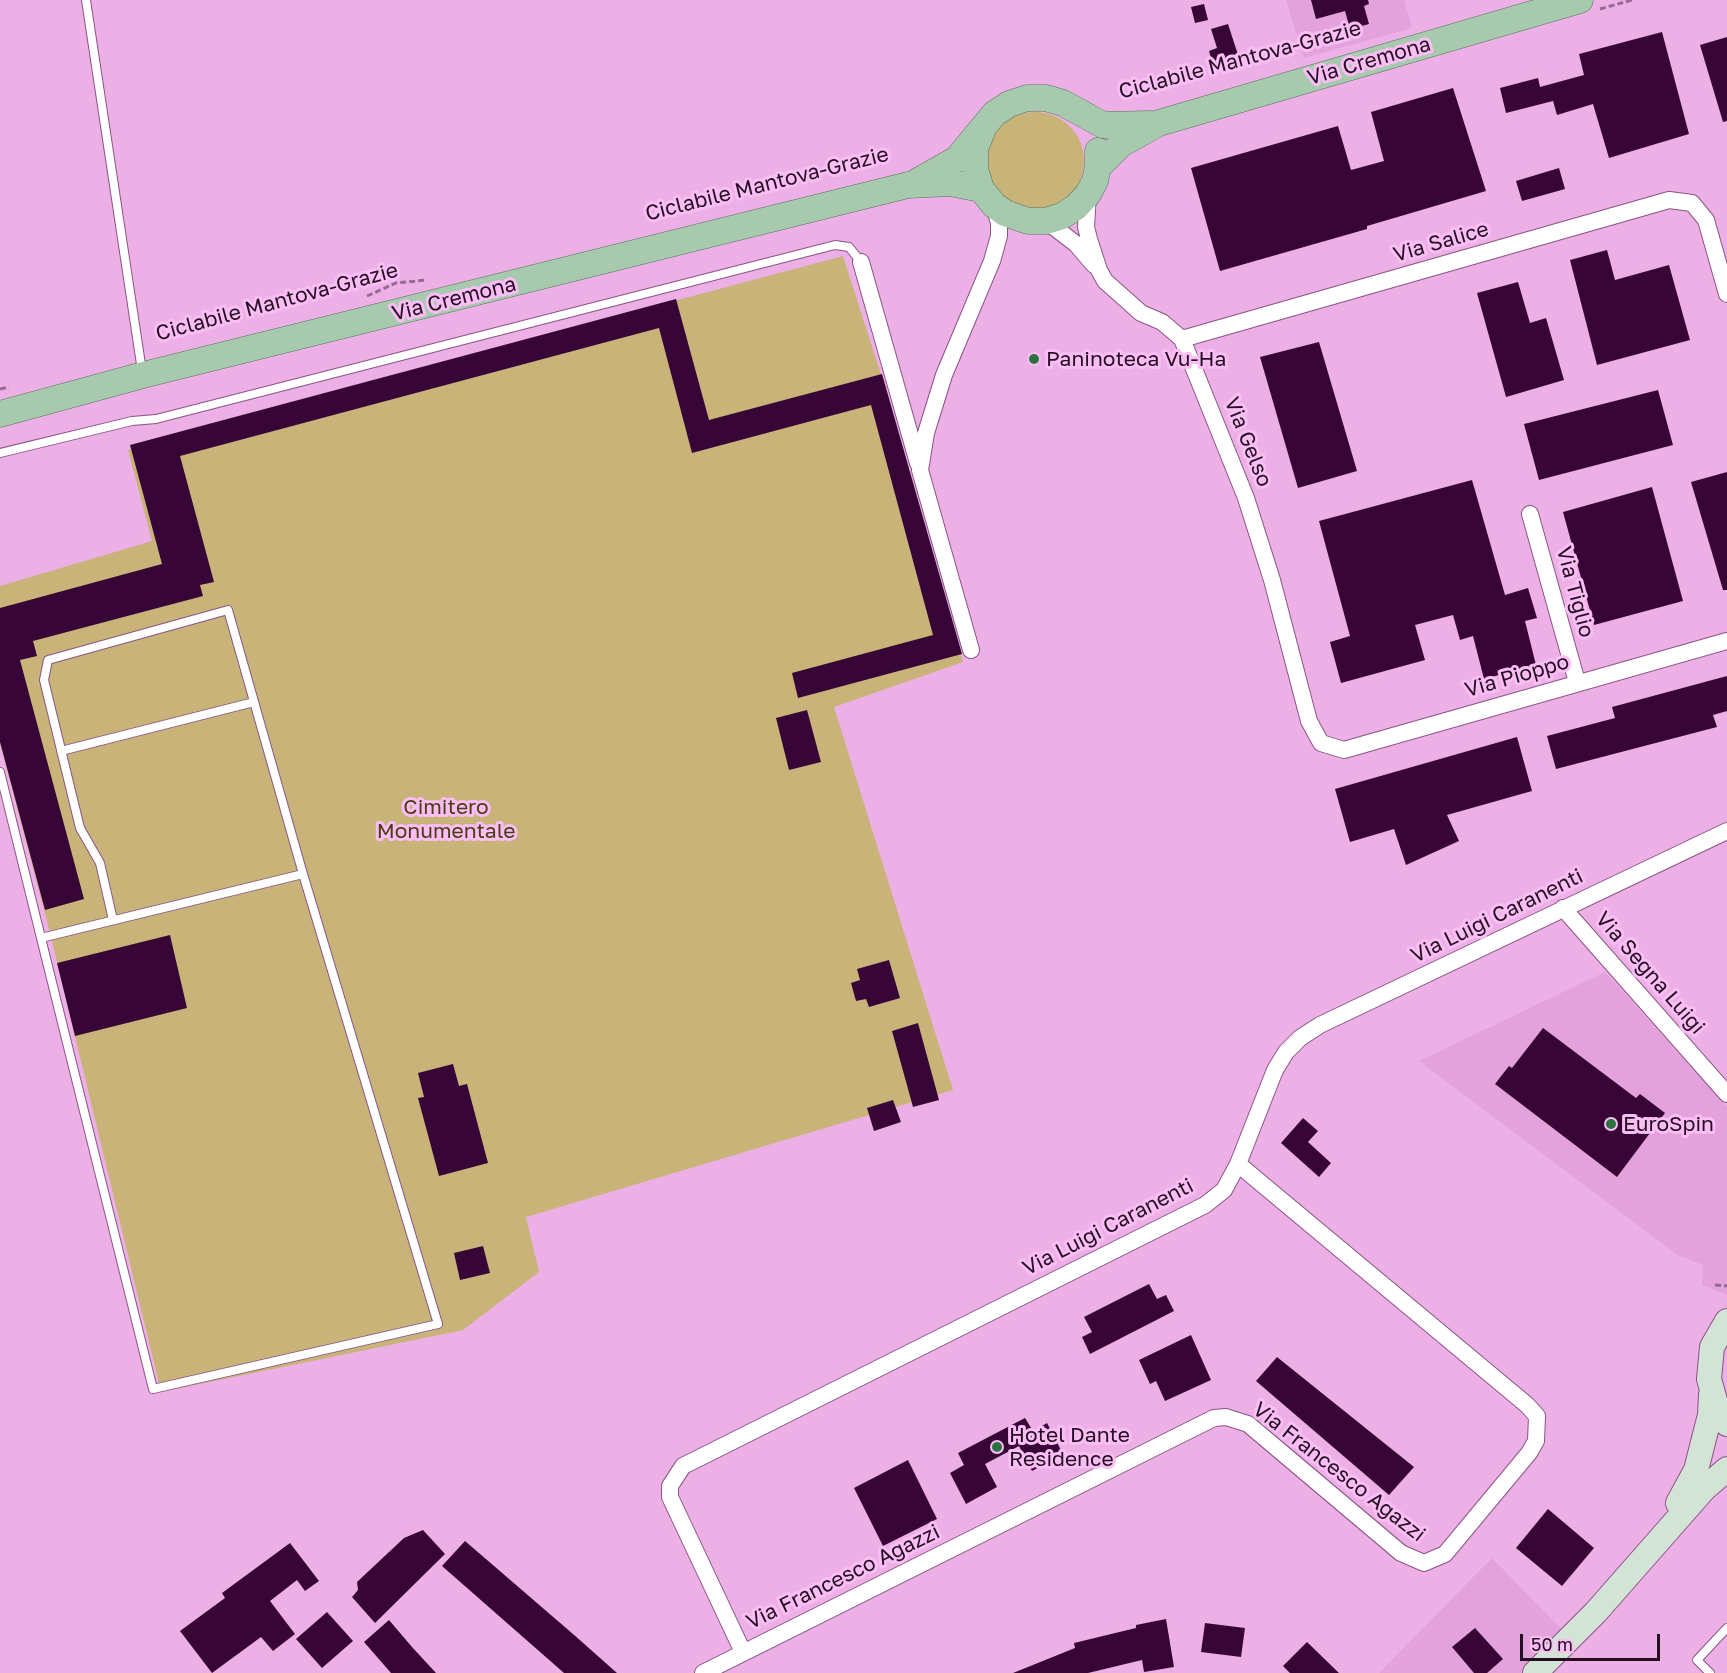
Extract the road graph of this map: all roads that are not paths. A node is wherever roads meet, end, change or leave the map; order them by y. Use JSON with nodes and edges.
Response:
{"nodes":[{"id":1,"x":86,"y":0,"type":"edge"},
{"id":2,"x":1580,"y":0,"type":"edge"},
{"id":3,"x":1079,"y":114,"type":"junction"},
{"id":4,"x":1159,"y":123,"type":"junction"},
{"id":5,"x":982,"y":129,"type":"junction"},
{"id":6,"x":1098,"y":167,"type":"junction"},
{"id":7,"x":908,"y":185,"type":"junction"},
{"id":8,"x":1088,"y":194,"type":"junction"},
{"id":9,"x":988,"y":197,"type":"junction"},
{"id":10,"x":1037,"y":221,"type":"junction"},
{"id":11,"x":992,"y":261,"type":"junction"},
{"id":12,"x":861,"y":262,"type":"joint"},
{"id":13,"x":1099,"y":270,"type":"junction"},
{"id":14,"x":1727,"y":294,"type":"edge"},
{"id":15,"x":1182,"y":339,"type":"junction"},
{"id":16,"x":143,"y":375,"type":"junction"},
{"id":17,"x":0,"y":414,"type":"edge"},
{"id":18,"x":0,"y":453,"type":"edge"},
{"id":19,"x":920,"y":470,"type":"junction"},
{"id":20,"x":1530,"y":514,"type":"dead end"},
{"id":21,"x":1727,"y":641,"type":"edge"},
{"id":22,"x":971,"y":650,"type":"dead end"},
{"id":23,"x":1577,"y":682,"type":"junction"},
{"id":24,"x":254,"y":702,"type":"junction"},
{"id":25,"x":1321,"y":743,"type":"joint"},
{"id":26,"x":61,"y":751,"type":"junction"},
{"id":27,"x":0,"y":772,"type":"edge"},
{"id":28,"x":1727,"y":831,"type":"edge"},
{"id":29,"x":303,"y":874,"type":"junction"},
{"id":30,"x":1563,"y":909,"type":"junction"},
{"id":31,"x":113,"y":920,"type":"junction"},
{"id":32,"x":41,"y":938,"type":"junction"},
{"id":33,"x":1727,"y":1095,"type":"edge"},
{"id":34,"x":1239,"y":1164,"type":"junction"},
{"id":35,"x":1727,"y":1321,"type":"edge"},
{"id":36,"x":1711,"y":1395,"type":"junction"},
{"id":37,"x":1727,"y":1424,"type":"edge"},
{"id":38,"x":1727,"y":1469,"type":"edge"},
{"id":39,"x":1662,"y":1535,"type":"junction"},
{"id":40,"x":1727,"y":1628,"type":"edge"},
{"id":41,"x":743,"y":1652,"type":"junction"},
{"id":42,"x":704,"y":1673,"type":"edge"},
{"id":43,"x":1535,"y":1673,"type":"edge"},
{"id":44,"x":1710,"y":1673,"type":"edge"}],
"edges":[{"from":1,"to":16,"type":"lane"},
{"from":2,"to":4,"type":"main road","name":"Via Cremona"},
{"from":3,"to":4,"type":"main road","name":"Via Cremona"},
{"from":3,"to":5,"type":"main road","name":"Via Cremona"},
{"from":3,"to":6,"type":"main road","name":"Via Cremona"},
{"from":4,"to":6,"type":"main road","name":"Via Cremona"},
{"from":5,"to":7,"type":"main road","name":"Via Cremona"},
{"from":5,"to":9,"type":"main road"},
{"from":6,"to":8,"type":"main road","name":"Via Cremona"},
{"from":7,"to":9,"type":"main road","name":"Via Cremona"},
{"from":7,"to":16,"type":"main road","name":"Via Cremona"},
{"from":8,"to":10,"type":"main road","name":"Via Cremona"},
{"from":8,"to":13,"type":"street","name":"Via Gelso"},
{"from":9,"to":10,"type":"main road","name":"Via Cremona"},
{"from":9,"to":11,"type":"street"},
{"from":10,"to":11,"type":"street"},
{"from":10,"to":13,"type":"street"},
{"from":11,"to":19,"type":"street"},
{"from":12,"to":18,"type":"lane"},
{"from":12,"to":19,"type":"street"},
{"from":13,"to":15,"type":"street","name":"Via Gelso"},
{"from":14,"to":15,"type":"street","name":"Via Salice"},
{"from":15,"to":25,"type":"street","name":"Via Gelso"},
{"from":16,"to":17,"type":"main road","name":"Via Cremona"},
{"from":19,"to":22,"type":"street"},
{"from":20,"to":23,"type":"street","name":"Via Tiglio"},
{"from":21,"to":23,"type":"street","name":"Via Pioppo"},
{"from":23,"to":25,"type":"street","name":"Via Pioppo"},
{"from":24,"to":26,"type":"lane"},
{"from":24,"to":26,"type":"lane"},
{"from":24,"to":29,"type":"lane"},
{"from":26,"to":31,"type":"lane"},
{"from":27,"to":32,"type":"lane"},
{"from":28,"to":30,"type":"street","name":"Via Luigi Caranenti"},
{"from":29,"to":31,"type":"lane"},
{"from":29,"to":32,"type":"lane"},
{"from":30,"to":33,"type":"street","name":"Via Segna Luigi"},
{"from":30,"to":34,"type":"street","name":"Via Luigi Caranenti"},
{"from":31,"to":32,"type":"lane"},
{"from":34,"to":41,"type":"street","name":"Via Luigi Caranenti"},
{"from":34,"to":41,"type":"street","name":"Via Francesco Agazzi"},
{"from":35,"to":36,"type":"main road"},
{"from":36,"to":37,"type":"main road"},
{"from":36,"to":39,"type":"main road"},
{"from":38,"to":39,"type":"main road"},
{"from":39,"to":43,"type":"main road"},
{"from":40,"to":44,"type":"lane"},
{"from":41,"to":42,"type":"street","name":"Via Francesco Agazzi"}]}
